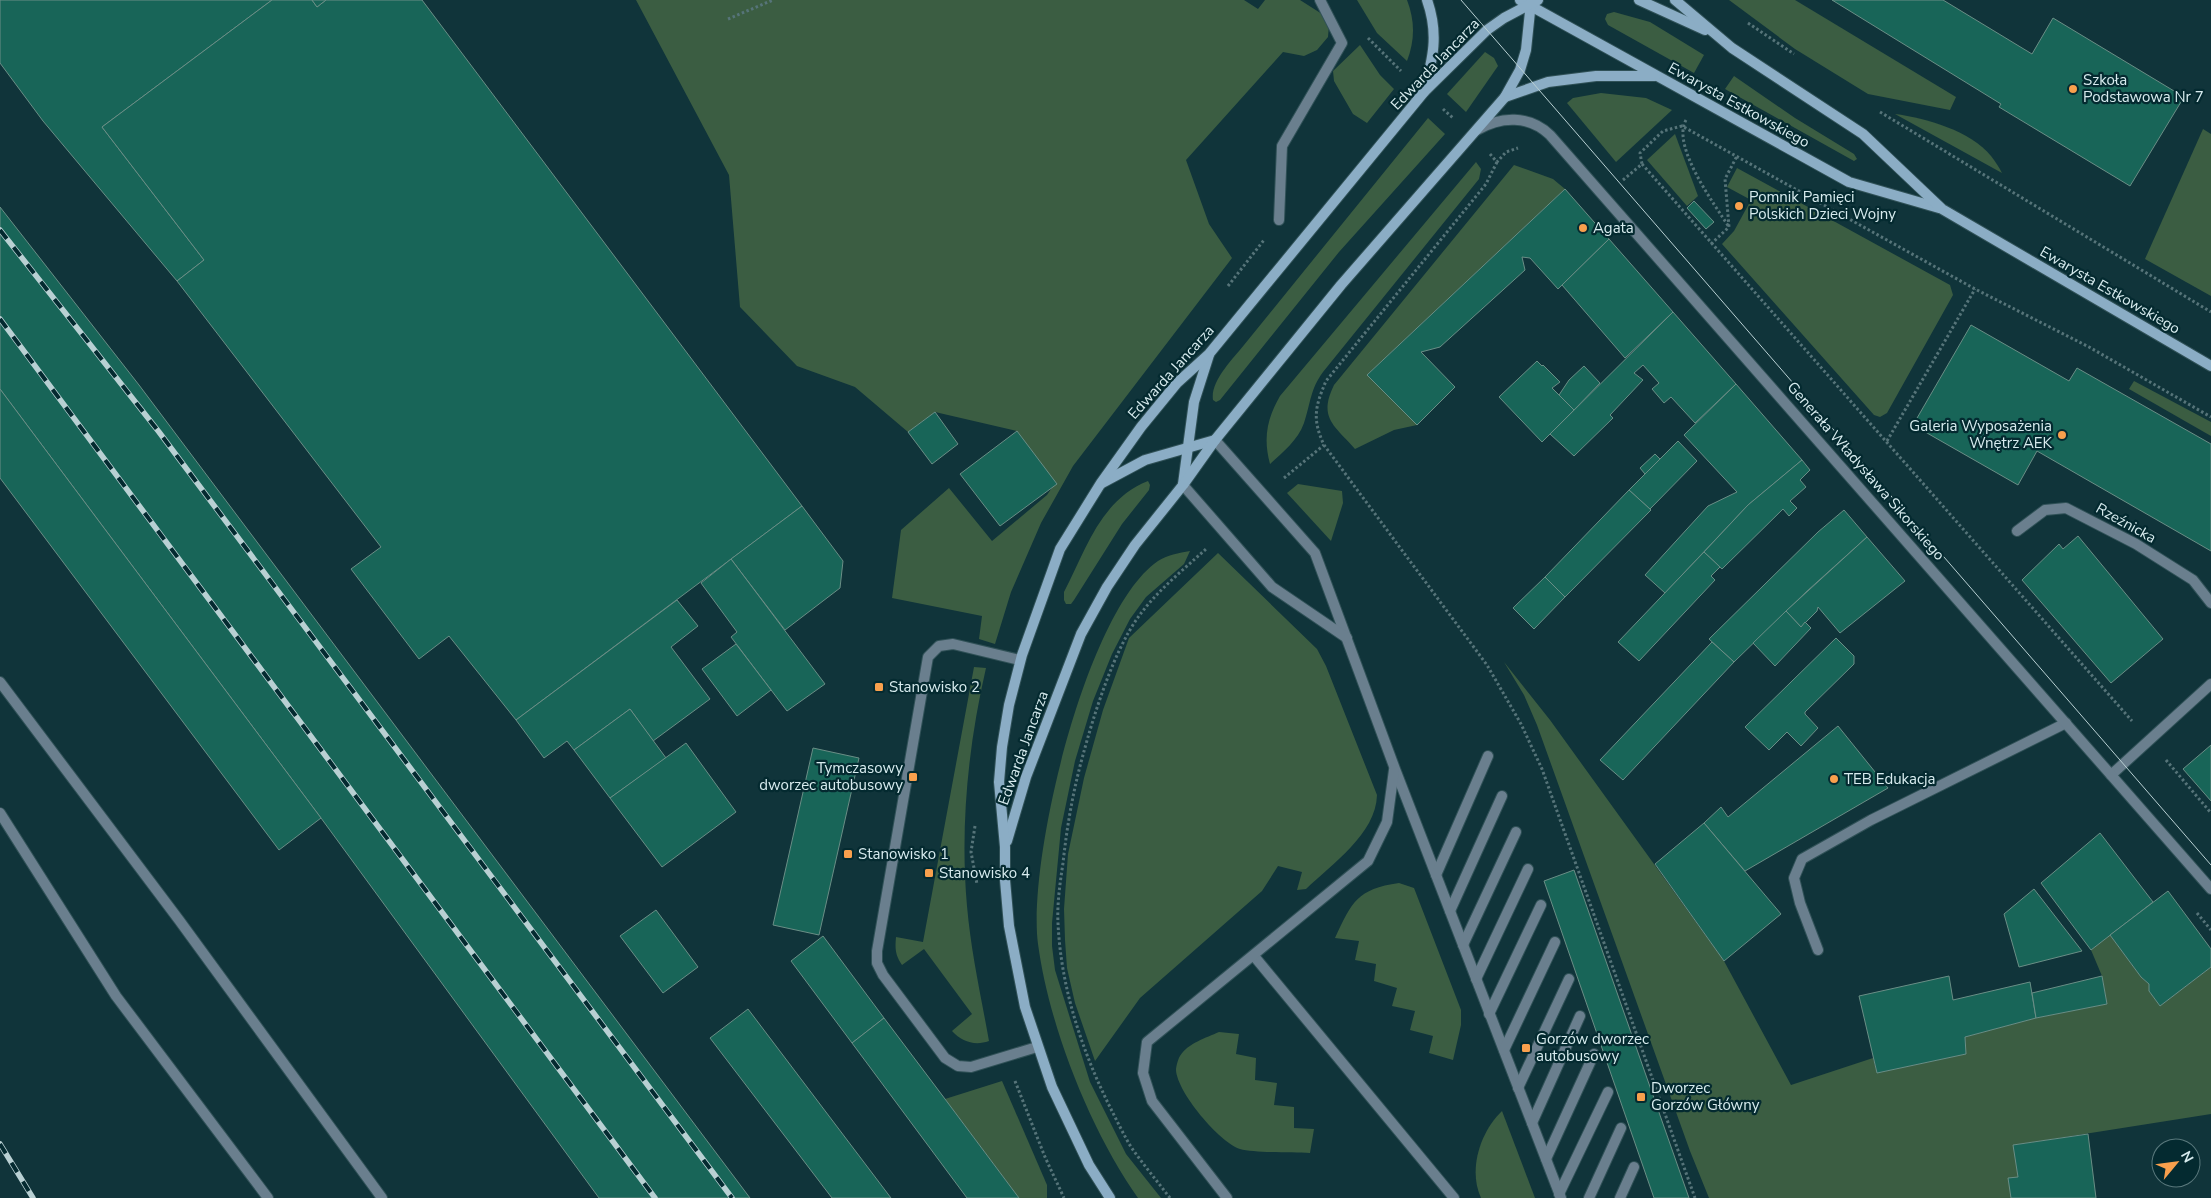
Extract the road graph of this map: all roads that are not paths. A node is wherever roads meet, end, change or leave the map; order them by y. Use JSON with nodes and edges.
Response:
{"nodes":[{"id":1,"x":1320,"y":0,"type":"edge"},
{"id":2,"x":1427,"y":0,"type":"edge"},
{"id":3,"x":1520,"y":0,"type":"edge"},
{"id":4,"x":1639,"y":0,"type":"edge"},
{"id":5,"x":1674,"y":0,"type":"edge"},
{"id":6,"x":1533,"y":2,"type":"edge"},
{"id":7,"x":1715,"y":35,"type":"junction"},
{"id":8,"x":1656,"y":76,"type":"junction"},
{"id":9,"x":1424,"y":92,"type":"junction"},
{"id":10,"x":1505,"y":98,"type":"junction"},
{"id":11,"x":1474,"y":133,"type":"junction"},
{"id":12,"x":1942,"y":209,"type":"junction"},
{"id":13,"x":1279,"y":220,"type":"dead end"},
{"id":14,"x":1209,"y":354,"type":"junction"},
{"id":15,"x":2211,"y":366,"type":"edge"},
{"id":16,"x":1215,"y":440,"type":"junction"},
{"id":17,"x":1187,"y":447,"type":"junction"},
{"id":18,"x":1101,"y":483,"type":"junction"},
{"id":19,"x":1183,"y":485,"type":"junction"},
{"id":20,"x":2016,"y":531,"type":"dead end"},
{"id":21,"x":2211,"y":603,"type":"edge"},
{"id":22,"x":1347,"y":638,"type":"junction"},
{"id":23,"x":1020,"y":660,"type":"junction"},
{"id":24,"x":0,"y":682,"type":"edge"},
{"id":25,"x":2211,"y":684,"type":"edge"},
{"id":26,"x":2066,"y":723,"type":"junction"},
{"id":27,"x":1488,"y":756,"type":"dead end"},
{"id":28,"x":1395,"y":769,"type":"junction"},
{"id":29,"x":2111,"y":775,"type":"junction"},
{"id":30,"x":1502,"y":796,"type":"dead end"},
{"id":31,"x":0,"y":813,"type":"edge"},
{"id":32,"x":1516,"y":832,"type":"dead end"},
{"id":33,"x":1005,"y":847,"type":"junction"},
{"id":34,"x":1528,"y":869,"type":"dead end"},
{"id":35,"x":1436,"y":875,"type":"junction"},
{"id":36,"x":2211,"y":889,"type":"edge"},
{"id":37,"x":1541,"y":905,"type":"dead end"},
{"id":38,"x":1450,"y":911,"type":"junction"},
{"id":39,"x":1555,"y":942,"type":"dead end"},
{"id":40,"x":1463,"y":945,"type":"junction"},
{"id":41,"x":1818,"y":950,"type":"dead end"},
{"id":42,"x":1254,"y":956,"type":"junction"},
{"id":43,"x":1476,"y":979,"type":"junction"},
{"id":44,"x":1569,"y":979,"type":"dead end"},
{"id":45,"x":1490,"y":1014,"type":"junction"},
{"id":46,"x":1580,"y":1016,"type":"dead end"},
{"id":47,"x":1038,"y":1046,"type":"junction"},
{"id":48,"x":1504,"y":1050,"type":"junction"},
{"id":49,"x":1594,"y":1054,"type":"dead end"},
{"id":50,"x":1518,"y":1088,"type":"junction"},
{"id":51,"x":1608,"y":1092,"type":"dead end"},
{"id":52,"x":1532,"y":1123,"type":"junction"},
{"id":53,"x":1622,"y":1128,"type":"dead end"},
{"id":54,"x":1546,"y":1159,"type":"junction"},
{"id":55,"x":1634,"y":1167,"type":"dead end"},
{"id":56,"x":1560,"y":1196,"type":"edge"},
{"id":57,"x":268,"y":1198,"type":"edge"},
{"id":58,"x":382,"y":1198,"type":"edge"},
{"id":59,"x":1110,"y":1198,"type":"edge"},
{"id":60,"x":1226,"y":1198,"type":"edge"},
{"id":61,"x":1454,"y":1198,"type":"edge"},
{"id":62,"x":1589,"y":1198,"type":"edge"},
{"id":63,"x":1620,"y":1198,"type":"edge"}],
"edges":[{"from":1,"to":13,"type":"street"},
{"from":2,"to":9,"type":"street"},
{"from":3,"to":6,"type":"street"},
{"from":4,"to":7,"type":"street"},
{"from":5,"to":7,"type":"street"},
{"from":6,"to":8,"type":"street","name":"Ewarysta Estkowskiego"},
{"from":6,"to":9,"type":"street","name":"Edwarda Jancarza"},
{"from":6,"to":10,"type":"street","name":"Edwarda Jancarza"},
{"from":7,"to":12,"type":"street","name":"Ewarysta Estkowskiego"},
{"from":8,"to":10,"type":"street"},
{"from":8,"to":12,"type":"street","name":"Ewarysta Estkowskiego"},
{"from":9,"to":14,"type":"street","name":"Edwarda Jancarza"},
{"from":10,"to":11,"type":"street","name":"Edwarda Jancarza"},
{"from":11,"to":16,"type":"street","name":"Edwarda Jancarza"},
{"from":11,"to":26,"type":"street","name":"Generała Władysława Sikorskiego"},
{"from":12,"to":15,"type":"street","name":"Ewarysta Estkowskiego"},
{"from":14,"to":17,"type":"street"},
{"from":14,"to":18,"type":"street","name":"Edwarda Jancarza"},
{"from":16,"to":17,"type":"street"},
{"from":16,"to":19,"type":"street","name":"Edwarda Jancarza"},
{"from":16,"to":22,"type":"street"},
{"from":17,"to":18,"type":"street"},
{"from":17,"to":19,"type":"street"},
{"from":18,"to":23,"type":"street","name":"Edwarda Jancarza"},
{"from":19,"to":22,"type":"street"},
{"from":19,"to":33,"type":"street","name":"Edwarda Jancarza"},
{"from":20,"to":21,"type":"street","name":"Rzeźnicka"},
{"from":22,"to":28,"type":"street"},
{"from":23,"to":33,"type":"street","name":"Edwarda Jancarza"},
{"from":23,"to":47,"type":"street"},
{"from":24,"to":58,"type":"street"},
{"from":25,"to":29,"type":"street"},
{"from":26,"to":29,"type":"street","name":"Generała Władysława Sikorskiego"},
{"from":26,"to":41,"type":"street"},
{"from":27,"to":35,"type":"street"},
{"from":28,"to":35,"type":"street"},
{"from":28,"to":42,"type":"street"},
{"from":29,"to":36,"type":"street","name":"Generała Władysława Sikorskiego"},
{"from":30,"to":38,"type":"street"},
{"from":31,"to":57,"type":"street"},
{"from":32,"to":40,"type":"street"},
{"from":33,"to":47,"type":"street","name":"Edwarda Jancarza"},
{"from":34,"to":43,"type":"street"},
{"from":35,"to":38,"type":"street"},
{"from":37,"to":45,"type":"street"},
{"from":38,"to":40,"type":"street"},
{"from":39,"to":48,"type":"street"},
{"from":40,"to":43,"type":"street"},
{"from":42,"to":60,"type":"street"},
{"from":42,"to":61,"type":"street"},
{"from":43,"to":45,"type":"street"},
{"from":44,"to":50,"type":"street"},
{"from":45,"to":48,"type":"street"},
{"from":46,"to":52,"type":"street"},
{"from":47,"to":59,"type":"street","name":"Edwarda Jancarza"},
{"from":48,"to":50,"type":"street"},
{"from":49,"to":54,"type":"street"},
{"from":50,"to":52,"type":"street"},
{"from":51,"to":56,"type":"street"},
{"from":52,"to":54,"type":"street"},
{"from":53,"to":62,"type":"street"},
{"from":54,"to":56,"type":"street"},
{"from":55,"to":63,"type":"street"}]}
